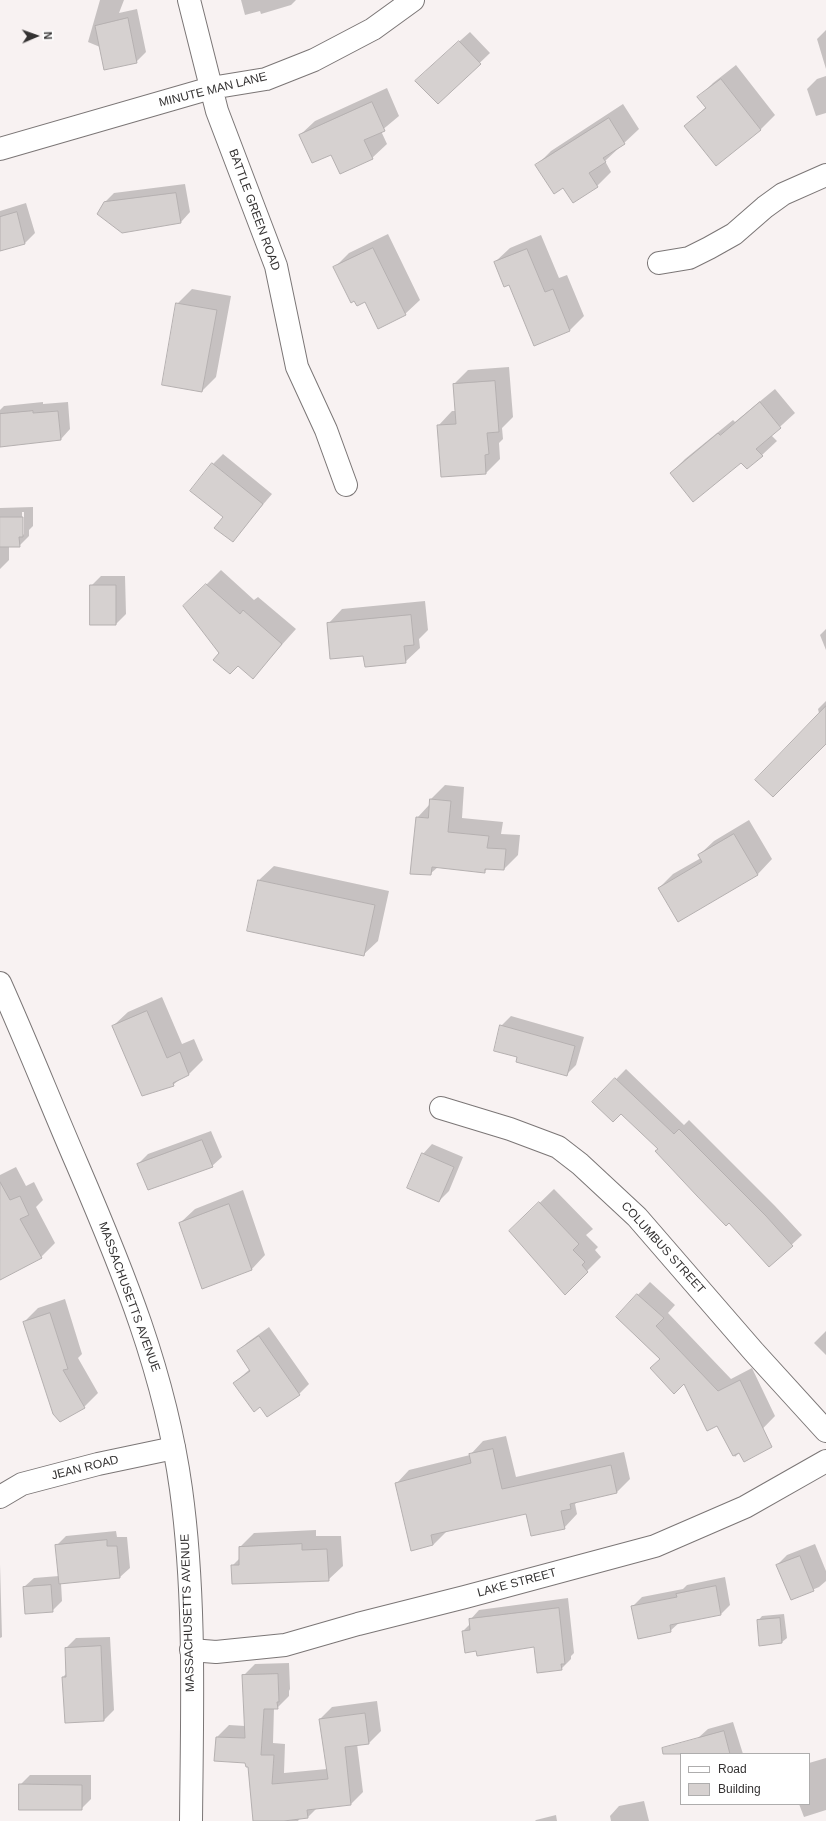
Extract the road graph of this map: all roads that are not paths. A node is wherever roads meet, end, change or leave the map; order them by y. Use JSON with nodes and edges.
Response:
{"nodes":[{"id":1,"x":189,"y":0,"type":"edge"},
{"id":2,"x":413,"y":0,"type":"edge"},
{"id":3,"x":211,"y":88,"type":"junction"},
{"id":4,"x":0,"y":149,"type":"edge"},
{"id":5,"x":826,"y":175,"type":"edge"},
{"id":6,"x":659,"y":263,"type":"dead end"},
{"id":7,"x":346,"y":486,"type":"dead end"},
{"id":8,"x":0,"y":983,"type":"edge"},
{"id":9,"x":441,"y":1108,"type":"dead end"},
{"id":10,"x":826,"y":1431,"type":"edge"},
{"id":11,"x":174,"y":1448,"type":"junction"},
{"id":12,"x":826,"y":1461,"type":"edge"},
{"id":13,"x":0,"y":1497,"type":"edge"},
{"id":14,"x":191,"y":1650,"type":"junction"},
{"id":15,"x":191,"y":1821,"type":"edge"}],
"edges":[{"from":1,"to":3,"type":"street","name":"BATTLE GREEN ROAD"},
{"from":2,"to":3,"type":"street","name":"MINUTE MAN LANE"},
{"from":3,"to":4,"type":"street","name":"MINUTE MAN LANE"},
{"from":3,"to":7,"type":"street","name":"BATTLE GREEN ROAD"},
{"from":5,"to":6,"type":"street"},
{"from":8,"to":11,"type":"street","name":"MASSACHUSETTS AVENUE"},
{"from":9,"to":10,"type":"street","name":"COLUMBUS STREET"},
{"from":11,"to":13,"type":"street","name":"JEAN ROAD"},
{"from":11,"to":14,"type":"street","name":"MASSACHUSETTS AVENUE"},
{"from":12,"to":14,"type":"street","name":"LAKE STREET"},
{"from":14,"to":15,"type":"street","name":"MASSACHUSETTS AVENUE"}]}
